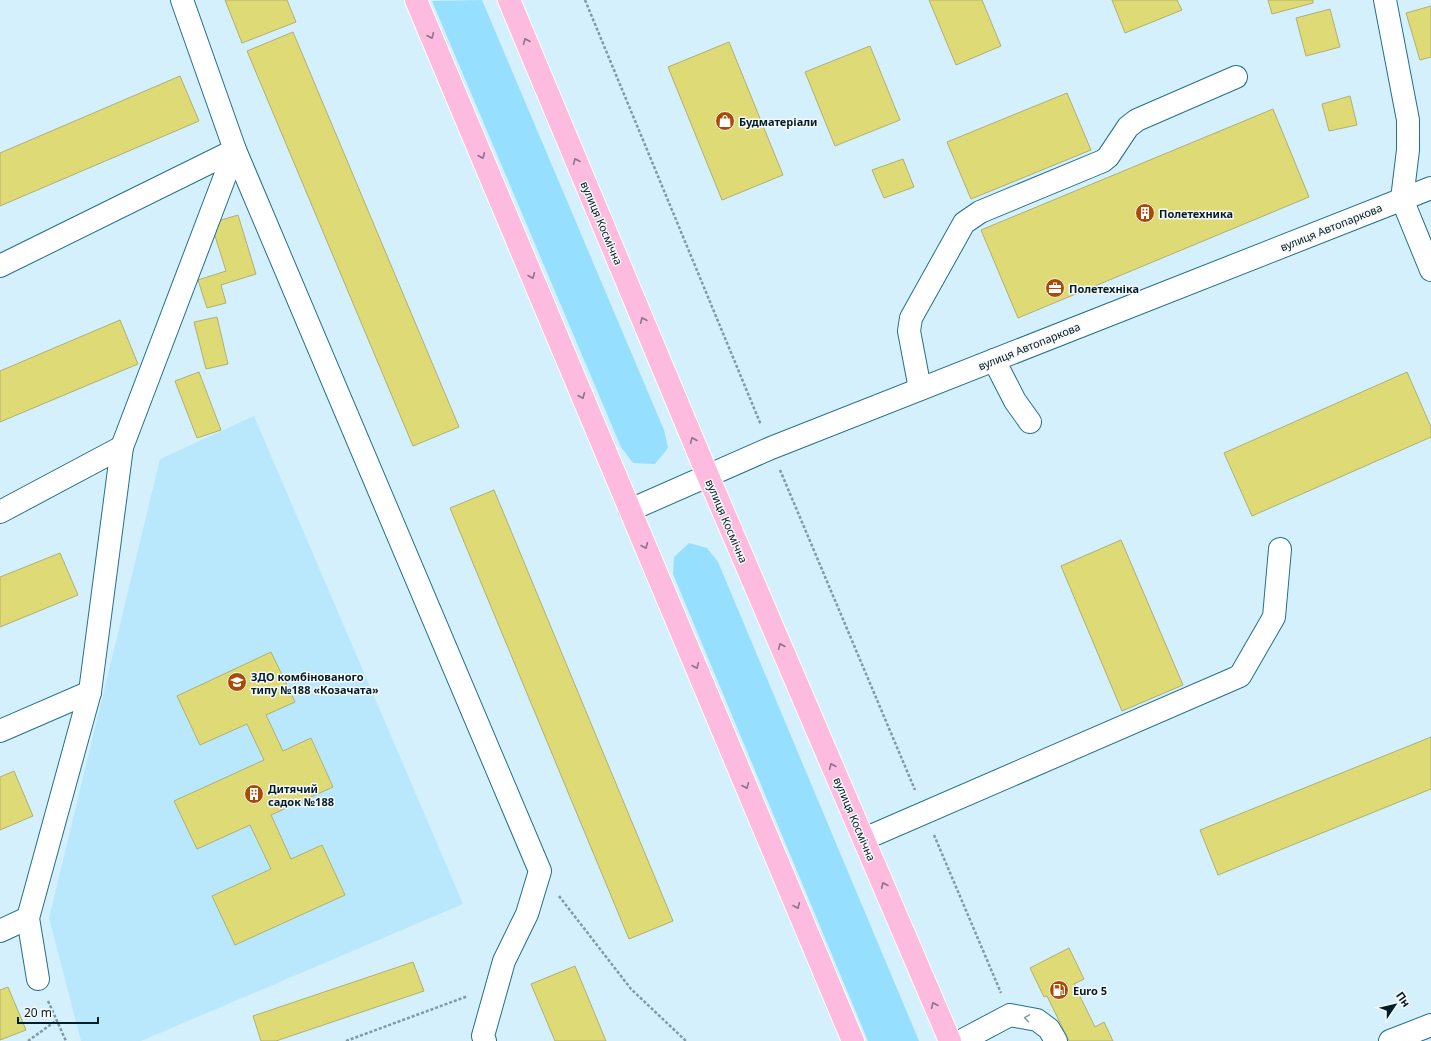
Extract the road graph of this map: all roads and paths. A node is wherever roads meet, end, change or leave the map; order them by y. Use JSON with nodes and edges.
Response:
{"nodes":[{"id":1,"x":182,"y":0,"type":"edge"},
{"id":2,"x":416,"y":0,"type":"edge"},
{"id":3,"x":509,"y":0,"type":"edge"},
{"id":4,"x":585,"y":0,"type":"edge"},
{"id":5,"x":1385,"y":0,"type":"edge"},
{"id":6,"x":1236,"y":77,"type":"dead end"},
{"id":7,"x":235,"y":150,"type":"junction"},
{"id":8,"x":1431,"y":188,"type":"edge"},
{"id":9,"x":1402,"y":199,"type":"junction"},
{"id":10,"x":0,"y":266,"type":"edge"},
{"id":11,"x":1431,"y":270,"type":"edge"},
{"id":12,"x":994,"y":360,"type":"junction"},
{"id":13,"x":920,"y":389,"type":"junction"},
{"id":14,"x":1030,"y":422,"type":"dead end"},
{"id":15,"x":122,"y":447,"type":"junction"},
{"id":16,"x":771,"y":448,"type":"junction"},
{"id":17,"x":708,"y":476,"type":"junction"},
{"id":18,"x":630,"y":510,"type":"junction"},
{"id":19,"x":0,"y":512,"type":"edge"},
{"id":20,"x":1280,"y":549,"type":"dead end"},
{"id":21,"x":90,"y":692,"type":"junction"},
{"id":22,"x":0,"y":731,"type":"edge"},
{"id":23,"x":924,"y":812,"type":"junction"},
{"id":24,"x":864,"y":839,"type":"junction"},
{"id":25,"x":540,"y":871,"type":"junction"},
{"id":26,"x":28,"y":918,"type":"junction"},
{"id":27,"x":0,"y":931,"type":"edge"},
{"id":28,"x":38,"y":979,"type":"joint"},
{"id":29,"x":497,"y":986,"type":"junction"},
{"id":30,"x":1010,"y":1015,"type":"junction"},
{"id":31,"x":57,"y":1020,"type":"junction"},
{"id":32,"x":1431,"y":1025,"type":"edge"},
{"id":33,"x":28,"y":1041,"type":"edge"},
{"id":34,"x":66,"y":1041,"type":"edge"},
{"id":35,"x":346,"y":1041,"type":"edge"},
{"id":36,"x":484,"y":1041,"type":"edge"},
{"id":37,"x":686,"y":1041,"type":"edge"},
{"id":38,"x":853,"y":1041,"type":"edge"},
{"id":39,"x":950,"y":1041,"type":"edge"},
{"id":40,"x":961,"y":1041,"type":"edge"},
{"id":41,"x":1056,"y":1041,"type":"edge"},
{"id":42,"x":1390,"y":1041,"type":"edge"}],
"edges":[{"from":1,"to":7,"type":"street"},
{"from":2,"to":18,"type":"main road","one_way":true},
{"from":17,"to":3,"type":"main road","name":"вулиця Космічна","one_way":true},
{"from":4,"to":16,"type":"path"},
{"from":5,"to":9,"type":"street"},
{"from":6,"to":13,"type":"street"},
{"from":7,"to":10,"type":"street"},
{"from":7,"to":15,"type":"street"},
{"from":7,"to":25,"type":"street"},
{"from":8,"to":9,"type":"street","name":"вулиця Автопаркова"},
{"from":9,"to":11,"type":"street"},
{"from":9,"to":12,"type":"street","name":"вулиця Автопаркова"},
{"from":12,"to":13,"type":"street","name":"вулиця Автопаркова"},
{"from":12,"to":14,"type":"street"},
{"from":13,"to":16,"type":"street","name":"вулиця Автопаркова"},
{"from":15,"to":19,"type":"street"},
{"from":15,"to":21,"type":"street"},
{"from":16,"to":17,"type":"street","name":"вулиця Автопаркова"},
{"from":16,"to":23,"type":"path"},
{"from":17,"to":18,"type":"street","name":"вулиця Автопаркова"},
{"from":24,"to":17,"type":"main road","name":"вулиця Космічна","one_way":true},
{"from":18,"to":38,"type":"main road","one_way":true},
{"from":20,"to":23,"type":"street"},
{"from":21,"to":22,"type":"street"},
{"from":21,"to":26,"type":"street"},
{"from":23,"to":24,"type":"street"},
{"from":23,"to":30,"type":"path"},
{"from":39,"to":24,"type":"main road","name":"вулиця Космічна","one_way":true},
{"from":25,"to":29,"type":"street"},
{"from":25,"to":37,"type":"path"},
{"from":26,"to":27,"type":"street"},
{"from":26,"to":28,"type":"street"},
{"from":28,"to":31,"type":"path"},
{"from":29,"to":35,"type":"path"},
{"from":29,"to":36,"type":"street"},
{"from":30,"to":40,"type":"street"},
{"from":41,"to":30,"type":"street","one_way":true},
{"from":31,"to":33,"type":"path"},
{"from":31,"to":34,"type":"path"},
{"from":32,"to":42,"type":"street"}]}
